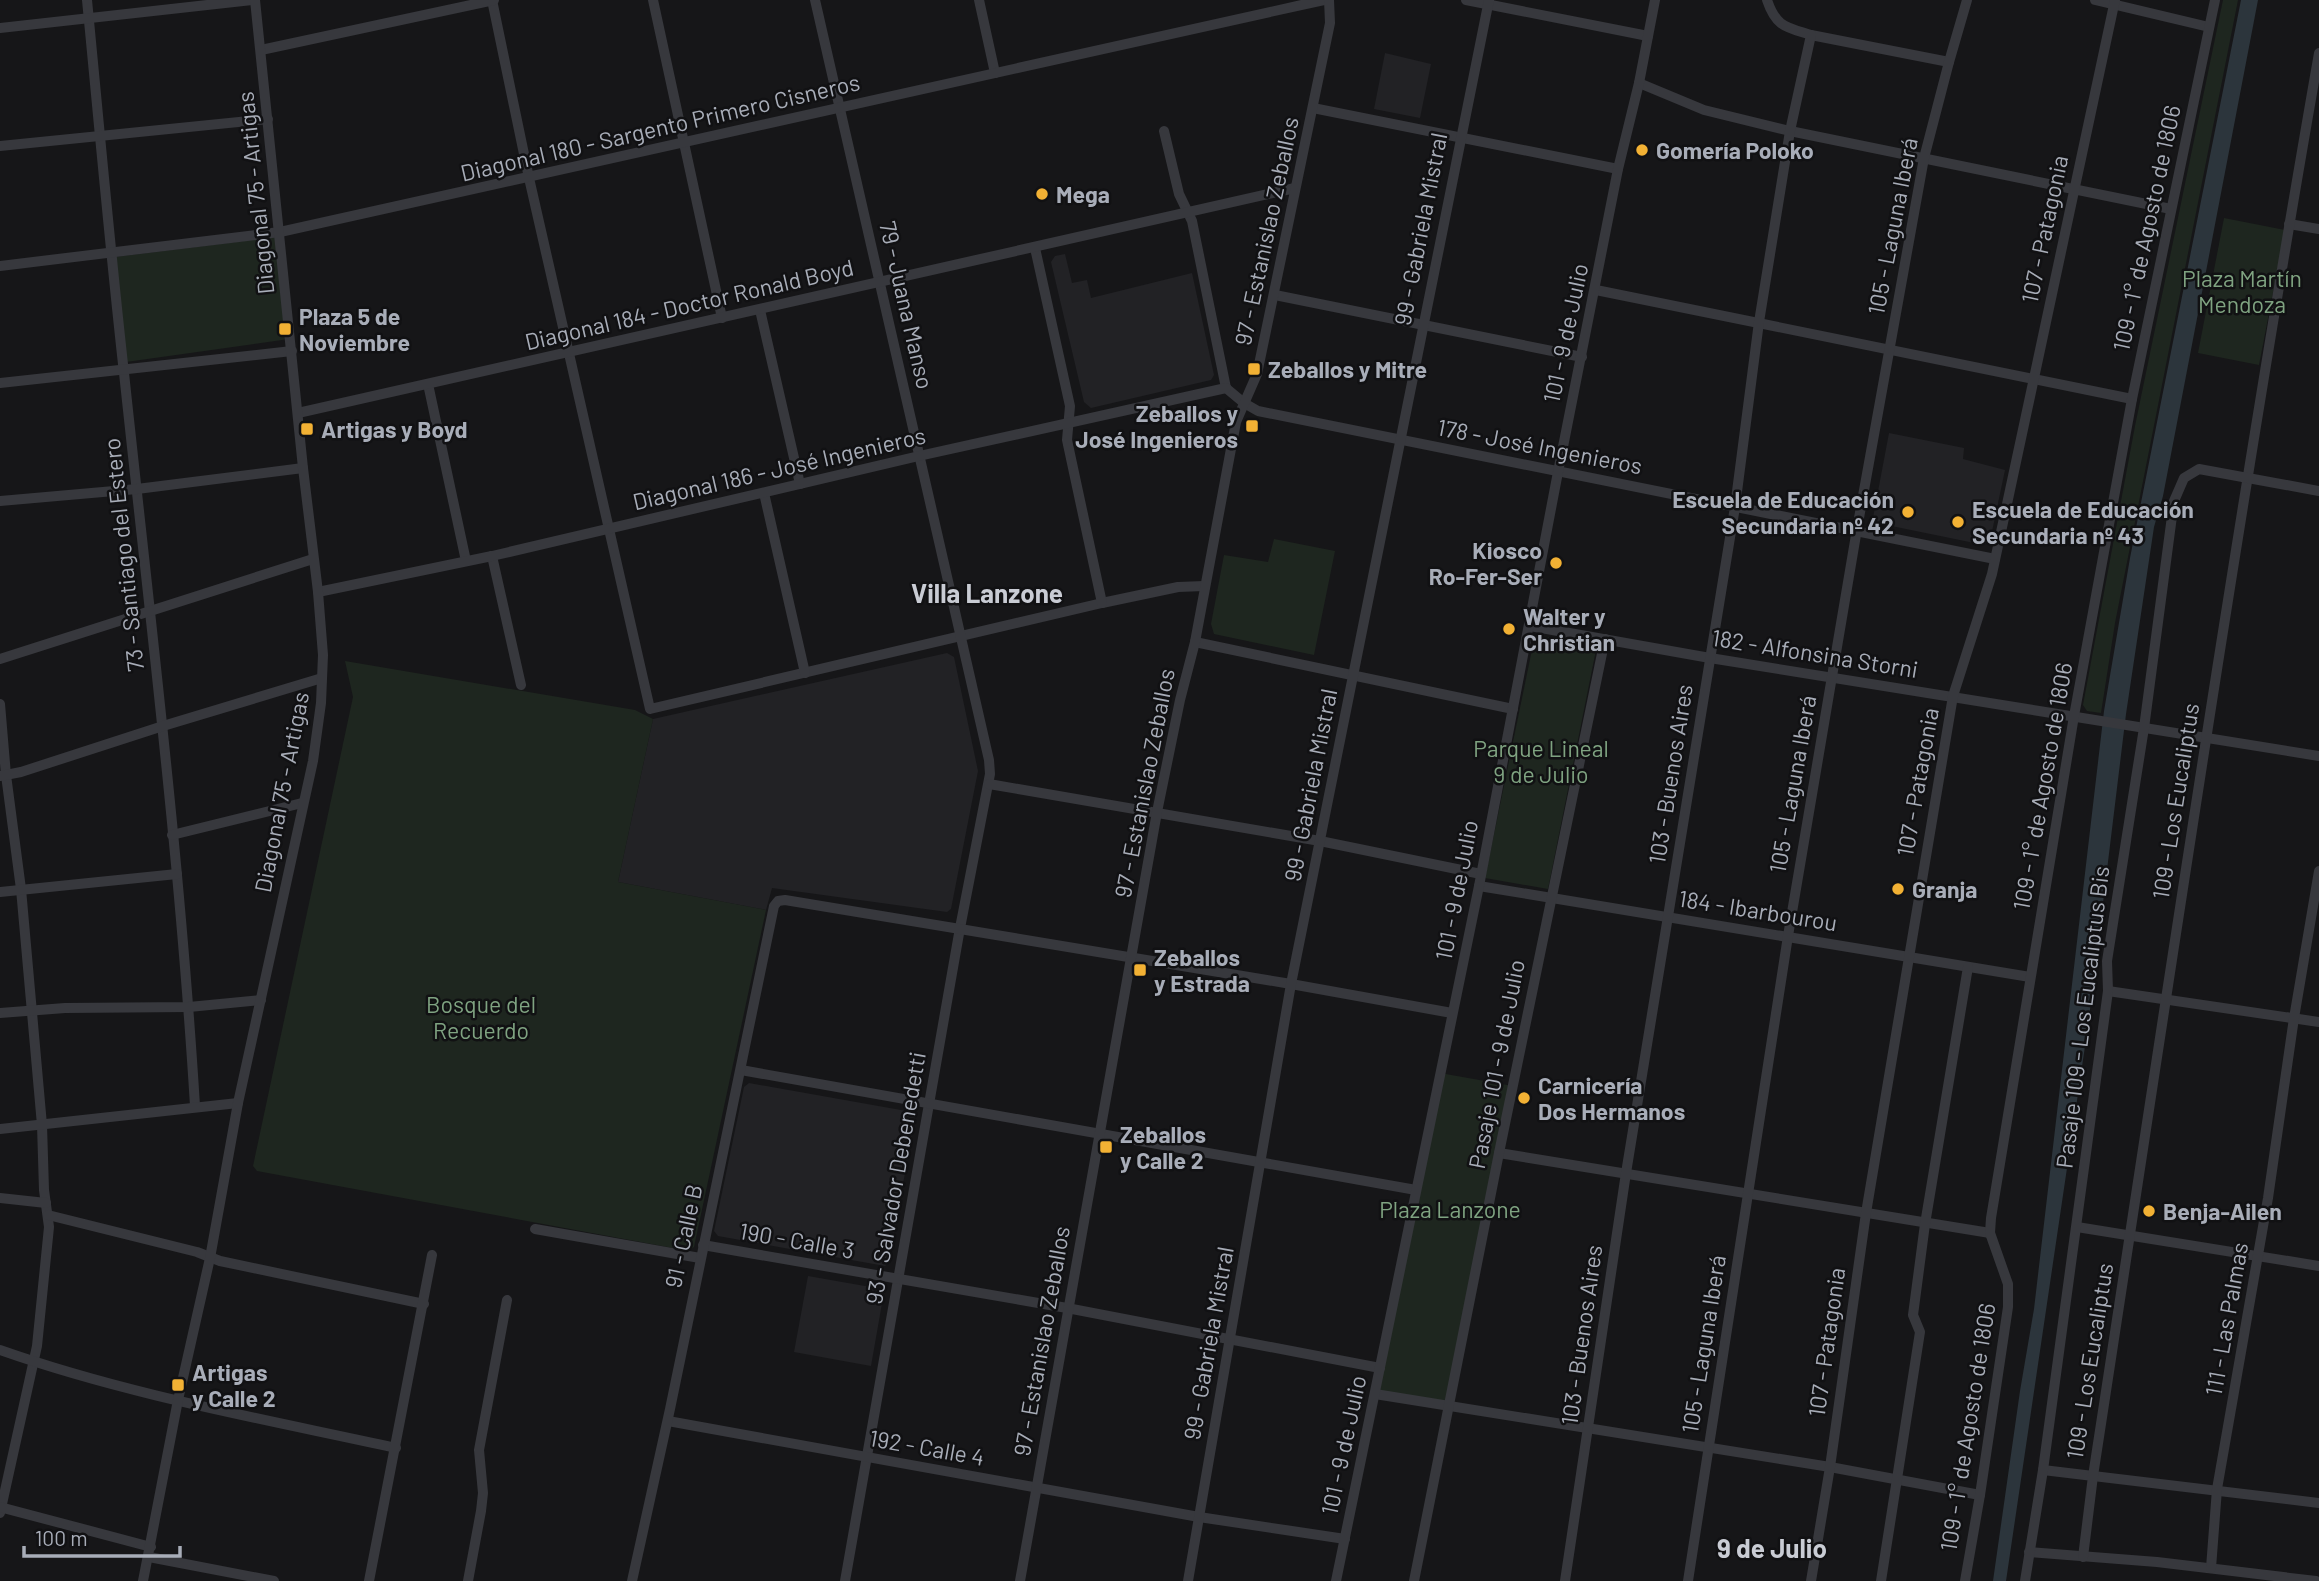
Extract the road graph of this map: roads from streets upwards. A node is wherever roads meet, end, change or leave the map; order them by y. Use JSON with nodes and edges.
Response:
{"nodes":[{"id":1,"x":87,"y":0,"type":"edge"},
{"id":2,"x":254,"y":0,"type":"edge"},
{"id":3,"x":492,"y":0,"type":"edge"},
{"id":4,"x":653,"y":0,"type":"edge"},
{"id":5,"x":815,"y":0,"type":"edge"},
{"id":6,"x":979,"y":0,"type":"edge"},
{"id":7,"x":1326,"y":0,"type":"edge"},
{"id":8,"x":1466,"y":0,"type":"edge"},
{"id":9,"x":1655,"y":0,"type":"edge"},
{"id":10,"x":1767,"y":0,"type":"edge"},
{"id":11,"x":1967,"y":0,"type":"edge"},
{"id":12,"x":2095,"y":0,"type":"edge"},
{"id":13,"x":2214,"y":0,"type":"edge"},
{"id":14,"x":1488,"y":2,"type":"edge"},
{"id":15,"x":2115,"y":3,"type":"edge"},
{"id":16,"x":89,"y":18,"type":"junction"},
{"id":17,"x":2209,"y":27,"type":"junction"},
{"id":18,"x":0,"y":28,"type":"edge"},
{"id":19,"x":1811,"y":35,"type":"junction"},
{"id":20,"x":1648,"y":36,"type":"junction"},
{"id":21,"x":261,"y":50,"type":"junction"},
{"id":22,"x":2319,"y":53,"type":"edge"},
{"id":23,"x":1949,"y":62,"type":"junction"},
{"id":24,"x":995,"y":73,"type":"junction"},
{"id":25,"x":1639,"y":82,"type":"junction"},
{"id":26,"x":840,"y":108,"type":"junction"},
{"id":27,"x":1313,"y":108,"type":"junction"},
{"id":28,"x":268,"y":120,"type":"junction"},
{"id":29,"x":1164,"y":131,"type":"dead end"},
{"id":30,"x":1790,"y":131,"type":"junction"},
{"id":31,"x":102,"y":135,"type":"junction"},
{"id":32,"x":1460,"y":139,"type":"junction"},
{"id":33,"x":684,"y":143,"type":"junction"},
{"id":34,"x":0,"y":146,"type":"edge"},
{"id":35,"x":1924,"y":158,"type":"junction"},
{"id":36,"x":1618,"y":169,"type":"junction"},
{"id":37,"x":529,"y":178,"type":"junction"},
{"id":38,"x":1295,"y":188,"type":"junction"},
{"id":39,"x":2074,"y":188,"type":"junction"},
{"id":40,"x":2171,"y":209,"type":"junction"},
{"id":41,"x":1188,"y":214,"type":"junction"},
{"id":42,"x":2289,"y":223,"type":"junction"},
{"id":43,"x":2319,"y":229,"type":"edge"},
{"id":44,"x":280,"y":232,"type":"junction"},
{"id":45,"x":1035,"y":248,"type":"junction"},
{"id":46,"x":111,"y":253,"type":"junction"},
{"id":47,"x":0,"y":265,"type":"edge"},
{"id":48,"x":880,"y":282,"type":"junction"},
{"id":49,"x":1596,"y":290,"type":"junction"},
{"id":50,"x":1275,"y":295,"type":"junction"},
{"id":51,"x":760,"y":310,"type":"junction"},
{"id":52,"x":722,"y":318,"type":"junction"},
{"id":53,"x":1759,"y":322,"type":"junction"},
{"id":54,"x":1423,"y":324,"type":"junction"},
{"id":55,"x":1891,"y":349,"type":"junction"},
{"id":56,"x":292,"y":351,"type":"junction"},
{"id":57,"x":569,"y":352,"type":"junction"},
{"id":58,"x":1581,"y":357,"type":"junction"},
{"id":59,"x":124,"y":371,"type":"junction"},
{"id":60,"x":2034,"y":379,"type":"junction"},
{"id":61,"x":0,"y":383,"type":"edge"},
{"id":62,"x":428,"y":384,"type":"junction"},
{"id":63,"x":1226,"y":388,"type":"junction"},
{"id":64,"x":2132,"y":398,"type":"junction"},
{"id":65,"x":1244,"y":403,"type":"junction"},
{"id":66,"x":298,"y":413,"type":"junction"},
{"id":67,"x":1068,"y":423,"type":"junction"},
{"id":68,"x":1400,"y":439,"type":"junction"},
{"id":69,"x":919,"y":456,"type":"junction"},
{"id":70,"x":303,"y":468,"type":"junction"},
{"id":71,"x":1558,"y":472,"type":"junction"},
{"id":72,"x":2247,"y":478,"type":"junction"},
{"id":73,"x":800,"y":484,"type":"junction"},
{"id":74,"x":137,"y":489,"type":"junction"},
{"id":75,"x":2319,"y":491,"type":"edge"},
{"id":76,"x":764,"y":493,"type":"junction"},
{"id":77,"x":0,"y":501,"type":"edge"},
{"id":78,"x":1735,"y":507,"type":"junction"},
{"id":79,"x":608,"y":529,"type":"junction"},
{"id":80,"x":1857,"y":529,"type":"junction"},
{"id":81,"x":492,"y":556,"type":"junction"},
{"id":82,"x":313,"y":559,"type":"junction"},
{"id":83,"x":1995,"y":559,"type":"junction"},
{"id":84,"x":466,"y":561,"type":"junction"},
{"id":85,"x":1204,"y":586,"type":"junction"},
{"id":86,"x":318,"y":592,"type":"junction"},
{"id":87,"x":1102,"y":603,"type":"junction"},
{"id":88,"x":150,"y":609,"type":"junction"},
{"id":89,"x":1530,"y":626,"type":"junction"},
{"id":90,"x":960,"y":636,"type":"junction"},
{"id":91,"x":1605,"y":639,"type":"junction"},
{"id":92,"x":1195,"y":642,"type":"junction"},
{"id":93,"x":1710,"y":658,"type":"junction"},
{"id":94,"x":0,"y":659,"type":"edge"},
{"id":95,"x":805,"y":673,"type":"junction"},
{"id":96,"x":1353,"y":675,"type":"junction"},
{"id":97,"x":1832,"y":677,"type":"junction"},
{"id":98,"x":322,"y":678,"type":"junction"},
{"id":99,"x":521,"y":685,"type":"dead end"},
{"id":100,"x":1953,"y":696,"type":"junction"},
{"id":101,"x":0,"y":704,"type":"edge"},
{"id":102,"x":1513,"y":709,"type":"junction"},
{"id":103,"x":2074,"y":716,"type":"junction"},
{"id":104,"x":163,"y":726,"type":"junction"},
{"id":105,"x":2144,"y":728,"type":"junction"},
{"id":106,"x":2206,"y":737,"type":"junction"},
{"id":107,"x":2319,"y":756,"type":"edge"},
{"id":108,"x":3,"y":775,"type":"edge"},
{"id":109,"x":989,"y":784,"type":"junction"},
{"id":110,"x":302,"y":803,"type":"junction"},
{"id":111,"x":1157,"y":812,"type":"junction"},
{"id":112,"x":172,"y":835,"type":"junction"},
{"id":113,"x":1320,"y":841,"type":"junction"},
{"id":114,"x":2319,"y":871,"type":"edge"},
{"id":115,"x":177,"y":874,"type":"junction"},
{"id":116,"x":1481,"y":874,"type":"junction"},
{"id":117,"x":1479,"y":886,"type":"junction"},
{"id":118,"x":21,"y":890,"type":"junction"},
{"id":119,"x":0,"y":892,"type":"edge"},
{"id":120,"x":1551,"y":897,"type":"junction"},
{"id":121,"x":1667,"y":917,"type":"junction"},
{"id":122,"x":960,"y":928,"type":"junction"},
{"id":123,"x":1788,"y":936,"type":"junction"},
{"id":124,"x":1909,"y":956,"type":"junction"},
{"id":125,"x":1132,"y":957,"type":"junction"},
{"id":126,"x":1968,"y":967,"type":"junction"},
{"id":127,"x":2030,"y":977,"type":"junction"},
{"id":128,"x":1291,"y":984,"type":"junction"},
{"id":129,"x":2108,"y":991,"type":"junction"},
{"id":130,"x":2166,"y":999,"type":"junction"},
{"id":131,"x":261,"y":1000,"type":"junction"},
{"id":132,"x":189,"y":1007,"type":"junction"},
{"id":133,"x":32,"y":1010,"type":"junction"},
{"id":134,"x":0,"y":1013,"type":"edge"},
{"id":135,"x":1452,"y":1013,"type":"junction"},
{"id":136,"x":2294,"y":1018,"type":"junction"},
{"id":137,"x":2319,"y":1022,"type":"edge"},
{"id":138,"x":741,"y":1070,"type":"junction"},
{"id":139,"x":238,"y":1102,"type":"junction"},
{"id":140,"x":930,"y":1103,"type":"junction"},
{"id":141,"x":195,"y":1106,"type":"junction"},
{"id":142,"x":42,"y":1125,"type":"junction"},
{"id":143,"x":0,"y":1129,"type":"edge"},
{"id":144,"x":1100,"y":1133,"type":"junction"},
{"id":145,"x":1499,"y":1153,"type":"junction"},
{"id":146,"x":1259,"y":1163,"type":"junction"},
{"id":147,"x":1626,"y":1173,"type":"junction"},
{"id":148,"x":1416,"y":1190,"type":"junction"},
{"id":149,"x":1748,"y":1192,"type":"junction"},
{"id":150,"x":0,"y":1198,"type":"edge"},
{"id":151,"x":46,"y":1203,"type":"junction"},
{"id":152,"x":1866,"y":1213,"type":"junction"},
{"id":153,"x":48,"y":1215,"type":"junction"},
{"id":154,"x":1924,"y":1224,"type":"junction"},
{"id":155,"x":2077,"y":1227,"type":"junction"},
{"id":156,"x":535,"y":1228,"type":"dead end"},
{"id":157,"x":1990,"y":1233,"type":"junction"},
{"id":158,"x":2130,"y":1236,"type":"junction"},
{"id":159,"x":703,"y":1245,"type":"junction"},
{"id":160,"x":432,"y":1255,"type":"dead end"},
{"id":161,"x":2259,"y":1256,"type":"junction"},
{"id":162,"x":210,"y":1258,"type":"junction"},
{"id":163,"x":700,"y":1258,"type":"junction"},
{"id":164,"x":2319,"y":1266,"type":"edge"},
{"id":165,"x":899,"y":1279,"type":"junction"},
{"id":166,"x":507,"y":1300,"type":"dead end"},
{"id":167,"x":424,"y":1304,"type":"junction"},
{"id":168,"x":1068,"y":1308,"type":"junction"},
{"id":169,"x":1230,"y":1340,"type":"junction"},
{"id":170,"x":0,"y":1350,"type":"edge"},
{"id":171,"x":33,"y":1361,"type":"junction"},
{"id":172,"x":1380,"y":1368,"type":"junction"},
{"id":173,"x":1375,"y":1394,"type":"junction"},
{"id":174,"x":178,"y":1400,"type":"junction"},
{"id":175,"x":1449,"y":1406,"type":"junction"},
{"id":176,"x":667,"y":1421,"type":"junction"},
{"id":177,"x":1589,"y":1428,"type":"junction"},
{"id":178,"x":1708,"y":1447,"type":"junction"},
{"id":179,"x":396,"y":1448,"type":"junction"},
{"id":180,"x":867,"y":1457,"type":"junction"},
{"id":181,"x":1830,"y":1467,"type":"junction"},
{"id":182,"x":2043,"y":1470,"type":"junction"},
{"id":183,"x":2093,"y":1476,"type":"junction"},
{"id":184,"x":1895,"y":1479,"type":"junction"},
{"id":185,"x":1036,"y":1488,"type":"junction"},
{"id":186,"x":2217,"y":1489,"type":"junction"},
{"id":187,"x":1980,"y":1495,"type":"junction"},
{"id":188,"x":2319,"y":1503,"type":"edge"},
{"id":189,"x":0,"y":1509,"type":"edge"},
{"id":190,"x":1199,"y":1517,"type":"junction"},
{"id":191,"x":1345,"y":1539,"type":"junction"},
{"id":192,"x":150,"y":1552,"type":"junction"},
{"id":193,"x":2029,"y":1552,"type":"junction"},
{"id":194,"x":2083,"y":1557,"type":"junction"},
{"id":195,"x":2211,"y":1568,"type":"junction"},
{"id":196,"x":143,"y":1581,"type":"edge"},
{"id":197,"x":274,"y":1581,"type":"edge"},
{"id":198,"x":369,"y":1581,"type":"edge"},
{"id":199,"x":468,"y":1581,"type":"edge"},
{"id":200,"x":632,"y":1581,"type":"edge"},
{"id":201,"x":845,"y":1581,"type":"edge"},
{"id":202,"x":1020,"y":1581,"type":"edge"},
{"id":203,"x":1188,"y":1581,"type":"edge"},
{"id":204,"x":1336,"y":1581,"type":"edge"},
{"id":205,"x":1414,"y":1581,"type":"edge"},
{"id":206,"x":1565,"y":1581,"type":"edge"},
{"id":207,"x":1688,"y":1581,"type":"edge"},
{"id":208,"x":1811,"y":1581,"type":"edge"},
{"id":209,"x":1881,"y":1581,"type":"edge"},
{"id":210,"x":1965,"y":1581,"type":"edge"},
{"id":211,"x":2025,"y":1581,"type":"edge"},
{"id":212,"x":2316,"y":1581,"type":"edge"}],
"edges":[{"from":1,"to":16,"type":"street","name":"73 - Santiago del Estero"},
{"from":2,"to":16,"type":"street"},
{"from":2,"to":21,"type":"street","name":"Diagonal 75 - Artigas"},
{"from":3,"to":21,"type":"street"},
{"from":3,"to":37,"type":"street"},
{"from":4,"to":33,"type":"street"},
{"from":5,"to":26,"type":"street","name":"79 - Juana Manso"},
{"from":6,"to":24,"type":"street"},
{"from":7,"to":24,"type":"street","name":"Diagonal 180 - Sargento Primero Cisneros"},
{"from":7,"to":27,"type":"street","name":"97 - Estanislao Zeballos"},
{"from":8,"to":14,"type":"street"},
{"from":9,"to":20,"type":"street","name":"101 - 9 de Julio"},
{"from":10,"to":19,"type":"street"},
{"from":11,"to":23,"type":"street","name":"105 - Laguna Iberá"},
{"from":12,"to":15,"type":"street"},
{"from":13,"to":17,"type":"street","name":"109 - 1° de Agosto de 1806"},
{"from":14,"to":20,"type":"street"},
{"from":14,"to":32,"type":"street","name":"99 - Gabriela Mistral"},
{"from":15,"to":17,"type":"street"},
{"from":15,"to":39,"type":"street","name":"107 - Patagonia"},
{"from":16,"to":18,"type":"street"},
{"from":16,"to":31,"type":"street","name":"73 - Santiago del Estero"},
{"from":17,"to":40,"type":"street","name":"109 - 1° de Agosto de 1806"},
{"from":19,"to":23,"type":"street"},
{"from":19,"to":30,"type":"street","name":"103 - Buenos Aires"},
{"from":20,"to":25,"type":"street","name":"101 - 9 de Julio"},
{"from":21,"to":28,"type":"street","name":"Diagonal 75 - Artigas"},
{"from":22,"to":42,"type":"street","name":"109 - Los Eucaliptus"},
{"from":23,"to":35,"type":"street","name":"105 - Laguna Iberá"},
{"from":24,"to":26,"type":"street","name":"Diagonal 180 - Sargento Primero Cisneros"},
{"from":25,"to":30,"type":"street"},
{"from":25,"to":36,"type":"street","name":"101 - 9 de Julio"},
{"from":26,"to":33,"type":"street","name":"Diagonal 180 - Sargento Primero Cisneros"},
{"from":26,"to":48,"type":"street","name":"79 - Juana Manso"},
{"from":27,"to":32,"type":"street"},
{"from":27,"to":38,"type":"street","name":"97 - Estanislao Zeballos"},
{"from":28,"to":31,"type":"street"},
{"from":28,"to":44,"type":"street","name":"Diagonal 75 - Artigas"},
{"from":29,"to":41,"type":"street"},
{"from":30,"to":35,"type":"street"},
{"from":30,"to":53,"type":"street","name":"103 - Buenos Aires"},
{"from":31,"to":34,"type":"street"},
{"from":31,"to":46,"type":"street","name":"73 - Santiago del Estero"},
{"from":32,"to":36,"type":"street"},
{"from":32,"to":54,"type":"street","name":"99 - Gabriela Mistral"},
{"from":33,"to":37,"type":"street","name":"Diagonal 180 - Sargento Primero Cisneros"},
{"from":33,"to":52,"type":"street"},
{"from":35,"to":39,"type":"street"},
{"from":35,"to":55,"type":"street","name":"105 - Laguna Iberá"},
{"from":36,"to":49,"type":"street","name":"101 - 9 de Julio"},
{"from":37,"to":44,"type":"street","name":"Diagonal 180 - Sargento Primero Cisneros"},
{"from":37,"to":57,"type":"street"},
{"from":38,"to":41,"type":"street","name":"Diagonal 184 - Doctor Ronald Boyd"},
{"from":38,"to":50,"type":"street","name":"97 - Estanislao Zeballos"},
{"from":39,"to":40,"type":"street"},
{"from":39,"to":60,"type":"street","name":"107 - Patagonia"},
{"from":40,"to":64,"type":"street","name":"109 - 1° de Agosto de 1806"},
{"from":41,"to":45,"type":"street","name":"Diagonal 184 - Doctor Ronald Boyd"},
{"from":41,"to":63,"type":"street"},
{"from":42,"to":43,"type":"street"},
{"from":42,"to":72,"type":"street","name":"109 - Los Eucaliptus"},
{"from":44,"to":46,"type":"street","name":"Diagonal 180 - Sargento Primero Cisneros"},
{"from":44,"to":56,"type":"street","name":"Diagonal 75 - Artigas"},
{"from":45,"to":48,"type":"street","name":"Diagonal 184 - Doctor Ronald Boyd"},
{"from":45,"to":67,"type":"street"},
{"from":46,"to":47,"type":"street","name":"Diagonal 180 - Sargento Primero Cisneros"},
{"from":46,"to":59,"type":"street","name":"73 - Santiago del Estero"},
{"from":48,"to":51,"type":"street","name":"Diagonal 184 - Doctor Ronald Boyd"},
{"from":48,"to":69,"type":"street","name":"79 - Juana Manso"},
{"from":49,"to":53,"type":"street"},
{"from":49,"to":58,"type":"street","name":"101 - 9 de Julio"},
{"from":50,"to":54,"type":"street"},
{"from":50,"to":65,"type":"street","name":"97 - Estanislao Zeballos"},
{"from":51,"to":52,"type":"street","name":"Diagonal 184 - Doctor Ronald Boyd"},
{"from":51,"to":73,"type":"street"},
{"from":52,"to":57,"type":"street","name":"Diagonal 184 - Doctor Ronald Boyd"},
{"from":53,"to":55,"type":"street"},
{"from":53,"to":78,"type":"street","name":"103 - Buenos Aires"},
{"from":54,"to":58,"type":"street"},
{"from":54,"to":68,"type":"street","name":"99 - Gabriela Mistral"},
{"from":55,"to":60,"type":"street"},
{"from":55,"to":80,"type":"street","name":"105 - Laguna Iberá"},
{"from":56,"to":59,"type":"street"},
{"from":56,"to":66,"type":"street","name":"Diagonal 75 - Artigas"},
{"from":57,"to":62,"type":"street","name":"Diagonal 184 - Doctor Ronald Boyd"},
{"from":57,"to":79,"type":"street"},
{"from":58,"to":71,"type":"street","name":"101 - 9 de Julio"},
{"from":59,"to":61,"type":"street"},
{"from":59,"to":74,"type":"street","name":"73 - Santiago del Estero"},
{"from":60,"to":64,"type":"street"},
{"from":60,"to":83,"type":"street","name":"107 - Patagonia"},
{"from":62,"to":66,"type":"street","name":"Diagonal 184 - Doctor Ronald Boyd"},
{"from":62,"to":84,"type":"street"},
{"from":63,"to":65,"type":"street"},
{"from":63,"to":67,"type":"street","name":"Diagonal 186 - José Ingenieros"},
{"from":64,"to":103,"type":"street","name":"109 - 1° de Agosto de 1806"},
{"from":65,"to":68,"type":"street","name":"178 - José Ingenieros"},
{"from":65,"to":85,"type":"street","name":"97 - Estanislao Zeballos"},
{"from":66,"to":70,"type":"street","name":"Diagonal 75 - Artigas"},
{"from":67,"to":69,"type":"street","name":"Diagonal 186 - José Ingenieros"},
{"from":67,"to":87,"type":"street"},
{"from":68,"to":71,"type":"street","name":"178 - José Ingenieros"},
{"from":68,"to":96,"type":"street","name":"99 - Gabriela Mistral"},
{"from":69,"to":73,"type":"street","name":"Diagonal 186 - José Ingenieros"},
{"from":69,"to":90,"type":"street","name":"79 - Juana Manso"},
{"from":70,"to":74,"type":"street"},
{"from":70,"to":82,"type":"street","name":"Diagonal 75 - Artigas"},
{"from":71,"to":78,"type":"street","name":"178 - José Ingenieros"},
{"from":71,"to":89,"type":"street","name":"101 - 9 de Julio"},
{"from":72,"to":75,"type":"street"},
{"from":72,"to":105,"type":"street","name":"Pasaje 109 - Los Eucaliptus Bis"},
{"from":72,"to":106,"type":"street","name":"109 - Los Eucaliptus"},
{"from":73,"to":76,"type":"street","name":"Diagonal 186 - José Ingenieros"},
{"from":74,"to":77,"type":"street"},
{"from":74,"to":88,"type":"street","name":"73 - Santiago del Estero"},
{"from":76,"to":79,"type":"street","name":"Diagonal 186 - José Ingenieros"},
{"from":76,"to":95,"type":"street"},
{"from":78,"to":80,"type":"street","name":"178 - José Ingenieros"},
{"from":78,"to":93,"type":"street","name":"103 - Buenos Aires"},
{"from":79,"to":81,"type":"street","name":"Diagonal 186 - José Ingenieros"},
{"from":79,"to":95,"type":"street"},
{"from":80,"to":83,"type":"street","name":"178 - José Ingenieros"},
{"from":80,"to":97,"type":"street","name":"105 - Laguna Iberá"},
{"from":81,"to":84,"type":"street","name":"Diagonal 186 - José Ingenieros"},
{"from":81,"to":99,"type":"street"},
{"from":82,"to":86,"type":"street","name":"Diagonal 75 - Artigas"},
{"from":82,"to":88,"type":"street"},
{"from":83,"to":100,"type":"street","name":"107 - Patagonia"},
{"from":84,"to":86,"type":"street","name":"Diagonal 186 - José Ingenieros"},
{"from":85,"to":87,"type":"street"},
{"from":85,"to":92,"type":"street","name":"97 - Estanislao Zeballos"},
{"from":86,"to":98,"type":"street","name":"Diagonal 75 - Artigas"},
{"from":87,"to":90,"type":"street"},
{"from":88,"to":94,"type":"street"},
{"from":88,"to":104,"type":"street","name":"73 - Santiago del Estero"},
{"from":89,"to":91,"type":"street","name":"182 - Alfonsina Storni"},
{"from":89,"to":102,"type":"street","name":"101 - 9 de Julio"},
{"from":90,"to":95,"type":"street"},
{"from":90,"to":109,"type":"street","name":"79 - Juana Manso"},
{"from":91,"to":93,"type":"street","name":"182 - Alfonsina Storni"},
{"from":91,"to":120,"type":"street","name":"Pasaje 101 - 9 de Julio"},
{"from":92,"to":96,"type":"street"},
{"from":92,"to":111,"type":"street","name":"97 - Estanislao Zeballos"},
{"from":93,"to":97,"type":"street","name":"182 - Alfonsina Storni"},
{"from":93,"to":121,"type":"street","name":"103 - Buenos Aires"},
{"from":96,"to":102,"type":"street"},
{"from":96,"to":113,"type":"street","name":"99 - Gabriela Mistral"},
{"from":97,"to":100,"type":"street","name":"182 - Alfonsina Storni"},
{"from":97,"to":123,"type":"street","name":"105 - Laguna Iberá"},
{"from":98,"to":104,"type":"street"},
{"from":98,"to":110,"type":"street","name":"Diagonal 75 - Artigas"},
{"from":100,"to":103,"type":"street","name":"182 - Alfonsina Storni"},
{"from":100,"to":124,"type":"street","name":"107 - Patagonia"},
{"from":101,"to":108,"type":"street"},
{"from":102,"to":116,"type":"street","name":"101 - 9 de Julio"},
{"from":103,"to":105,"type":"street","name":"182 - Alfonsina Storni"},
{"from":103,"to":127,"type":"street","name":"109 - 1° de Agosto de 1806"},
{"from":104,"to":108,"type":"street"},
{"from":104,"to":112,"type":"street","name":"73 - Santiago del Estero"},
{"from":105,"to":106,"type":"street","name":"182 - Alfonsina Storni"},
{"from":105,"to":129,"type":"street","name":"Pasaje 109 - Los Eucaliptus Bis"},
{"from":106,"to":107,"type":"street","name":"182 - Alfonsina Storni"},
{"from":106,"to":130,"type":"street","name":"109 - Los Eucaliptus"},
{"from":108,"to":118,"type":"street"},
{"from":109,"to":111,"type":"street"},
{"from":109,"to":122,"type":"street","name":"93 - Salvador Debenedetti"},
{"from":110,"to":112,"type":"street"},
{"from":110,"to":131,"type":"street","name":"Diagonal 75 - Artigas"},
{"from":111,"to":113,"type":"street"},
{"from":111,"to":125,"type":"street","name":"97 - Estanislao Zeballos"},
{"from":112,"to":115,"type":"street","name":"73 - Santiago del Estero"},
{"from":113,"to":116,"type":"street"},
{"from":113,"to":128,"type":"street","name":"99 - Gabriela Mistral"},
{"from":114,"to":136,"type":"street","name":"111 - Las Palmas"},
{"from":115,"to":118,"type":"street"},
{"from":115,"to":132,"type":"street","name":"73 - Santiago del Estero"},
{"from":116,"to":117,"type":"street","name":"101 - 9 de Julio"},
{"from":117,"to":120,"type":"street","name":"184 - Ibarbourou"},
{"from":117,"to":135,"type":"street","name":"101 - 9 de Julio"},
{"from":118,"to":119,"type":"street"},
{"from":118,"to":133,"type":"street"},
{"from":120,"to":121,"type":"street","name":"184 - Ibarbourou"},
{"from":120,"to":145,"type":"street","name":"Pasaje 101 - 9 de Julio"},
{"from":121,"to":123,"type":"street","name":"184 - Ibarbourou"},
{"from":121,"to":147,"type":"street","name":"103 - Buenos Aires"},
{"from":122,"to":125,"type":"street"},
{"from":122,"to":138,"type":"street","name":"91 - Calle B"},
{"from":122,"to":140,"type":"street","name":"93 - Salvador Debenedetti"},
{"from":123,"to":124,"type":"street","name":"184 - Ibarbourou"},
{"from":123,"to":149,"type":"street","name":"105 - Laguna Iberá"},
{"from":124,"to":126,"type":"street","name":"184 - Ibarbourou"},
{"from":124,"to":152,"type":"street","name":"107 - Patagonia"},
{"from":125,"to":128,"type":"street"},
{"from":125,"to":144,"type":"street","name":"97 - Estanislao Zeballos"},
{"from":126,"to":127,"type":"street","name":"184 - Ibarbourou"},
{"from":126,"to":154,"type":"street"},
{"from":127,"to":157,"type":"street","name":"109 - 1° de Agosto de 1806"},
{"from":128,"to":135,"type":"street"},
{"from":128,"to":146,"type":"street","name":"99 - Gabriela Mistral"},
{"from":129,"to":130,"type":"street"},
{"from":129,"to":155,"type":"street","name":"Pasaje 109 - Los Eucaliptus Bis"},
{"from":130,"to":136,"type":"street"},
{"from":130,"to":158,"type":"street","name":"109 - Los Eucaliptus"},
{"from":131,"to":132,"type":"street"},
{"from":131,"to":139,"type":"street","name":"Diagonal 75 - Artigas"},
{"from":132,"to":133,"type":"street"},
{"from":132,"to":141,"type":"street","name":"73 - Santiago del Estero"},
{"from":133,"to":134,"type":"street"},
{"from":133,"to":142,"type":"street"},
{"from":135,"to":148,"type":"street","name":"101 - 9 de Julio"},
{"from":136,"to":137,"type":"street"},
{"from":136,"to":161,"type":"street","name":"111 - Las Palmas"},
{"from":138,"to":140,"type":"street"},
{"from":138,"to":159,"type":"street","name":"91 - Calle B"},
{"from":139,"to":141,"type":"street"},
{"from":139,"to":162,"type":"street","name":"Diagonal 75 - Artigas"},
{"from":140,"to":144,"type":"street"},
{"from":140,"to":165,"type":"street","name":"93 - Salvador Debenedetti"},
{"from":141,"to":142,"type":"street"},
{"from":142,"to":143,"type":"street"},
{"from":142,"to":151,"type":"street"},
{"from":144,"to":146,"type":"street"},
{"from":144,"to":168,"type":"street","name":"97 - Estanislao Zeballos"},
{"from":145,"to":147,"type":"street"},
{"from":145,"to":175,"type":"street","name":"Pasaje 101 - 9 de Julio"},
{"from":146,"to":148,"type":"street"},
{"from":146,"to":169,"type":"street","name":"99 - Gabriela Mistral"},
{"from":147,"to":149,"type":"street"},
{"from":147,"to":177,"type":"street","name":"103 - Buenos Aires"},
{"from":148,"to":172,"type":"street","name":"101 - 9 de Julio"},
{"from":149,"to":152,"type":"street"},
{"from":149,"to":178,"type":"street","name":"105 - Laguna Iberá"},
{"from":150,"to":151,"type":"street"},
{"from":151,"to":153,"type":"street"},
{"from":152,"to":154,"type":"street"},
{"from":152,"to":181,"type":"street","name":"107 - Patagonia"},
{"from":153,"to":162,"type":"street"},
{"from":153,"to":171,"type":"street"},
{"from":154,"to":157,"type":"street"},
{"from":154,"to":184,"type":"street"},
{"from":155,"to":158,"type":"street"},
{"from":155,"to":182,"type":"street","name":"Pasaje 109 - Los Eucaliptus Bis"},
{"from":156,"to":163,"type":"street"},
{"from":157,"to":187,"type":"street","name":"109 - 1° de Agosto de 1806"},
{"from":158,"to":161,"type":"street"},
{"from":158,"to":183,"type":"street","name":"109 - Los Eucaliptus"},
{"from":159,"to":163,"type":"street","name":"91 - Calle B"},
{"from":159,"to":165,"type":"street","name":"190 - Calle 3"},
{"from":160,"to":167,"type":"street"},
{"from":161,"to":164,"type":"street"},
{"from":161,"to":186,"type":"street","name":"111 - Las Palmas"},
{"from":162,"to":167,"type":"street"},
{"from":162,"to":174,"type":"street","name":"Diagonal 75 - Artigas"},
{"from":163,"to":176,"type":"street","name":"91 - Calle B"},
{"from":165,"to":168,"type":"street","name":"190 - Calle 3"},
{"from":165,"to":180,"type":"street","name":"93 - Salvador Debenedetti"},
{"from":166,"to":199,"type":"street"},
{"from":167,"to":179,"type":"street"},
{"from":168,"to":169,"type":"street","name":"190 - Calle 3"},
{"from":168,"to":185,"type":"street","name":"97 - Estanislao Zeballos"},
{"from":169,"to":172,"type":"street","name":"190 - Calle 3"},
{"from":169,"to":190,"type":"street","name":"99 - Gabriela Mistral"},
{"from":170,"to":171,"type":"street"},
{"from":171,"to":174,"type":"street"},
{"from":171,"to":189,"type":"street"},
{"from":172,"to":173,"type":"street","name":"101 - 9 de Julio"},
{"from":173,"to":175,"type":"street"},
{"from":173,"to":191,"type":"street","name":"101 - 9 de Julio"},
{"from":174,"to":179,"type":"street"},
{"from":174,"to":192,"type":"street","name":"Diagonal 75 - Artigas"},
{"from":175,"to":177,"type":"street"},
{"from":175,"to":205,"type":"street","name":"Pasaje 101 - 9 de Julio"},
{"from":176,"to":180,"type":"street","name":"192 - Calle 4"},
{"from":176,"to":200,"type":"street","name":"91 - Calle B"},
{"from":177,"to":178,"type":"street"},
{"from":177,"to":206,"type":"street","name":"103 - Buenos Aires"},
{"from":178,"to":181,"type":"street"},
{"from":178,"to":207,"type":"street","name":"105 - Laguna Iberá"},
{"from":179,"to":198,"type":"street"},
{"from":180,"to":185,"type":"street","name":"192 - Calle 4"},
{"from":180,"to":201,"type":"street","name":"93 - Salvador Debenedetti"},
{"from":181,"to":184,"type":"street"},
{"from":181,"to":208,"type":"street","name":"107 - Patagonia"},
{"from":182,"to":183,"type":"street"},
{"from":182,"to":193,"type":"street","name":"Pasaje 109 - Los Eucaliptus Bis"},
{"from":183,"to":186,"type":"street"},
{"from":183,"to":194,"type":"street","name":"109 - Los Eucaliptus"},
{"from":184,"to":187,"type":"street"},
{"from":184,"to":209,"type":"street"},
{"from":185,"to":190,"type":"street","name":"192 - Calle 4"},
{"from":185,"to":202,"type":"street","name":"97 - Estanislao Zeballos"},
{"from":186,"to":188,"type":"street"},
{"from":186,"to":195,"type":"street","name":"111 - Las Palmas"},
{"from":187,"to":210,"type":"street","name":"109 - 1° de Agosto de 1806"},
{"from":189,"to":192,"type":"street"},
{"from":190,"to":191,"type":"street","name":"192 - Calle 4"},
{"from":190,"to":203,"type":"street","name":"99 - Gabriela Mistral"},
{"from":191,"to":204,"type":"street","name":"101 - 9 de Julio"},
{"from":192,"to":196,"type":"street","name":"Diagonal 75 - Artigas"},
{"from":192,"to":197,"type":"street"},
{"from":193,"to":194,"type":"street"},
{"from":193,"to":211,"type":"street","name":"Pasaje 109 - Los Eucaliptus Bis"},
{"from":194,"to":195,"type":"street"},
{"from":195,"to":212,"type":"street"}]}
